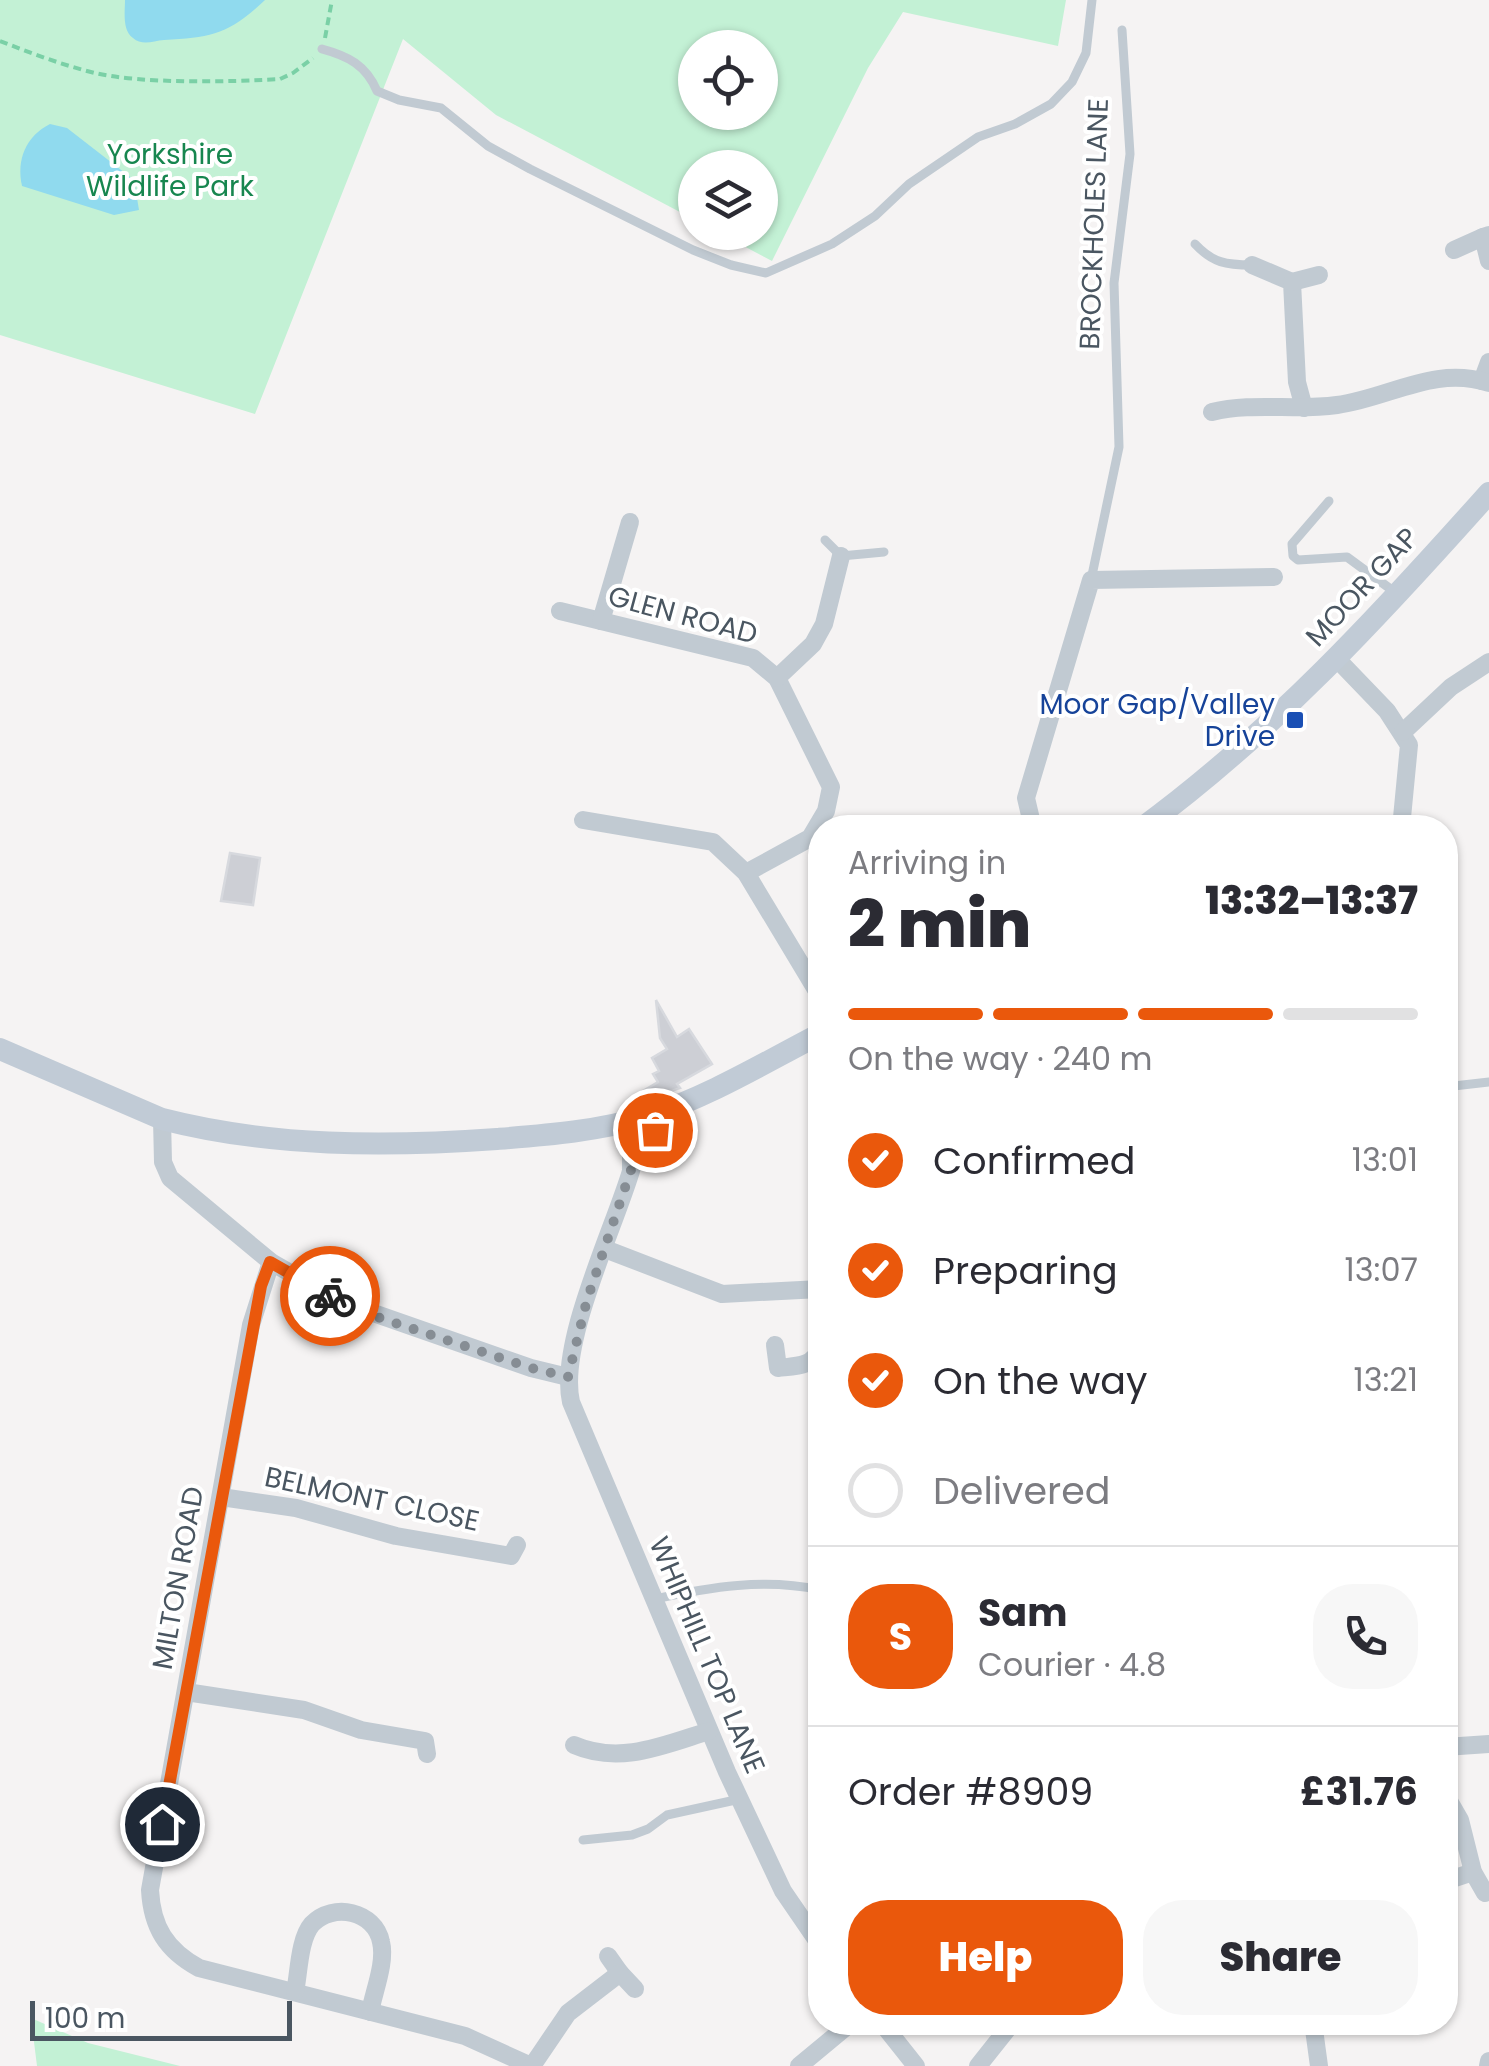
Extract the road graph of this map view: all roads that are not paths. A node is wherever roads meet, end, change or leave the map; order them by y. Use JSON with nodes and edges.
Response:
{"nodes":[{"id":1,"x":1092,"y":0,"type":"edge"},
{"id":2,"x":1122,"y":30,"type":"dead end"},
{"id":3,"x":322,"y":49,"type":"road end"},
{"id":4,"x":1486,"y":236,"type":"edge"},
{"id":5,"x":1195,"y":244,"type":"dead end"},
{"id":6,"x":1454,"y":250,"type":"dead end"},
{"id":7,"x":1489,"y":261,"type":"edge"},
{"id":8,"x":1252,"y":265,"type":"joint"},
{"id":9,"x":1319,"y":275,"type":"dead end"},
{"id":10,"x":1292,"y":282,"type":"junction"},
{"id":11,"x":1489,"y":362,"type":"edge"},
{"id":12,"x":1486,"y":382,"type":"edge"},
{"id":13,"x":1304,"y":408,"type":"junction"},
{"id":14,"x":1212,"y":412,"type":"dead end"},
{"id":15,"x":1489,"y":493,"type":"edge"},
{"id":16,"x":1329,"y":500,"type":"dead end"},
{"id":17,"x":630,"y":522,"type":"dead end"},
{"id":18,"x":824,"y":540,"type":"dead end"},
{"id":19,"x":884,"y":552,"type":"dead end"},
{"id":20,"x":842,"y":556,"type":"junction"},
{"id":21,"x":1274,"y":577,"type":"dead end"},
{"id":22,"x":1091,"y":580,"type":"junction"},
{"id":23,"x":1398,"y":594,"type":"junction"},
{"id":24,"x":560,"y":612,"type":"dead end"},
{"id":25,"x":602,"y":621,"type":"junction"},
{"id":26,"x":1337,"y":659,"type":"junction"},
{"id":27,"x":1489,"y":662,"type":"edge"},
{"id":28,"x":777,"y":678,"type":"junction"},
{"id":29,"x":1403,"y":732,"type":"junction"},
{"id":30,"x":824,"y":815,"type":"edge"},
{"id":31,"x":1030,"y":815,"type":"edge"},
{"id":32,"x":1160,"y":815,"type":"edge"},
{"id":33,"x":1402,"y":815,"type":"edge"},
{"id":34,"x":582,"y":820,"type":"dead end"},
{"id":35,"x":808,"y":839,"type":"edge"},
{"id":36,"x":746,"y":873,"type":"junction"},
{"id":37,"x":808,"y":976,"type":"edge"},
{"id":38,"x":808,"y":1040,"type":"edge"},
{"id":39,"x":0,"y":1049,"type":"edge"},
{"id":40,"x":1489,"y":1082,"type":"edge"},
{"id":41,"x":1458,"y":1086,"type":"edge"},
{"id":42,"x":678,"y":1105,"type":"junction"},
{"id":43,"x":162,"y":1119,"type":"junction"},
{"id":44,"x":624,"y":1122,"type":"junction"},
{"id":45,"x":631,"y":1170,"type":"junction"},
{"id":46,"x":605,"y":1250,"type":"junction"},
{"id":47,"x":270,"y":1262,"type":"junction"},
{"id":48,"x":808,"y":1290,"type":"edge"},
{"id":49,"x":775,"y":1344,"type":"dead end"},
{"id":50,"x":808,"y":1364,"type":"edge"},
{"id":51,"x":778,"y":1368,"type":"junction"},
{"id":52,"x":568,"y":1377,"type":"junction"},
{"id":53,"x":779,"y":1388,"type":"dead end"},
{"id":54,"x":221,"y":1497,"type":"junction"},
{"id":55,"x":513,"y":1556,"type":"dead end"},
{"id":56,"x":808,"y":1587,"type":"edge"},
{"id":57,"x":652,"y":1600,"type":"junction"},
{"id":58,"x":186,"y":1692,"type":"junction"},
{"id":59,"x":709,"y":1730,"type":"junction"},
{"id":60,"x":428,"y":1742,"type":"dead end"},
{"id":61,"x":1489,"y":1744,"type":"edge"},
{"id":62,"x":1458,"y":1746,"type":"edge"},
{"id":63,"x":582,"y":1754,"type":"dead end"},
{"id":64,"x":740,"y":1800,"type":"junction"},
{"id":65,"x":1458,"y":1819,"type":"edge"},
{"id":66,"x":583,"y":1840,"type":"dead end"},
{"id":67,"x":1474,"y":1872,"type":"junction"},
{"id":68,"x":1458,"y":1878,"type":"edge"},
{"id":69,"x":1485,"y":1892,"type":"dead end"},
{"id":70,"x":808,"y":1927,"type":"edge"},
{"id":71,"x":608,"y":1956,"type":"dead end"},
{"id":72,"x":620,"y":1973,"type":"junction"},
{"id":73,"x":635,"y":1989,"type":"dead end"},
{"id":74,"x":295,"y":1992,"type":"junction"},
{"id":75,"x":370,"y":2012,"type":"junction"},
{"id":76,"x":836,"y":2035,"type":"edge"},
{"id":77,"x":891,"y":2035,"type":"edge"},
{"id":78,"x":1003,"y":2035,"type":"edge"},
{"id":79,"x":1315,"y":2035,"type":"edge"},
{"id":80,"x":532,"y":2066,"type":"edge"},
{"id":81,"x":799,"y":2066,"type":"edge"},
{"id":82,"x":916,"y":2066,"type":"edge"},
{"id":83,"x":978,"y":2066,"type":"edge"},
{"id":84,"x":1320,"y":2066,"type":"edge"}],
"edges":[{"from":1,"to":3,"type":"lane"},
{"from":2,"to":22,"type":"lane","name":"BROCKHOLES LANE"},
{"from":4,"to":6,"type":"street"},
{"from":4,"to":7,"type":"street"},
{"from":5,"to":8,"type":"lane"},
{"from":8,"to":10,"type":"street"},
{"from":9,"to":10,"type":"street"},
{"from":10,"to":13,"type":"street"},
{"from":11,"to":12,"type":"street"},
{"from":12,"to":13,"type":"street"},
{"from":13,"to":14,"type":"street"},
{"from":15,"to":23,"type":"main road","name":"MOOR GAP"},
{"from":16,"to":23,"type":"lane"},
{"from":17,"to":25,"type":"street"},
{"from":18,"to":20,"type":"lane"},
{"from":19,"to":20,"type":"lane"},
{"from":20,"to":28,"type":"street"},
{"from":21,"to":22,"type":"street"},
{"from":22,"to":31,"type":"street","name":"BROCKHOLES LANE"},
{"from":23,"to":26,"type":"main road","name":"MOOR GAP"},
{"from":24,"to":25,"type":"street","name":"GLEN ROAD"},
{"from":25,"to":28,"type":"street","name":"GLEN ROAD"},
{"from":26,"to":29,"type":"street"},
{"from":26,"to":32,"type":"main road","name":"MOOR GAP"},
{"from":27,"to":29,"type":"street"},
{"from":28,"to":30,"type":"street","name":"GLEN ROAD"},
{"from":29,"to":33,"type":"street"},
{"from":34,"to":36,"type":"street"},
{"from":35,"to":36,"type":"street","name":"GLEN ROAD"},
{"from":36,"to":37,"type":"street"},
{"from":38,"to":42,"type":"main road"},
{"from":39,"to":43,"type":"main road"},
{"from":40,"to":41,"type":"lane"},
{"from":42,"to":44,"type":"main road"},
{"from":42,"to":45,"type":"street"},
{"from":43,"to":44,"type":"main road"},
{"from":43,"to":47,"type":"street"},
{"from":44,"to":45,"type":"street","name":"WHIPHILL TOP LANE"},
{"from":45,"to":46,"type":"street","name":"WHIPHILL TOP LANE"},
{"from":46,"to":48,"type":"street"},
{"from":46,"to":52,"type":"street","name":"WHIPHILL TOP LANE"},
{"from":47,"to":52,"type":"street"},
{"from":47,"to":54,"type":"street","name":"MILTON ROAD"},
{"from":49,"to":51,"type":"street"},
{"from":50,"to":51,"type":"street"},
{"from":51,"to":53,"type":"street"},
{"from":52,"to":57,"type":"street","name":"WHIPHILL TOP LANE"},
{"from":54,"to":55,"type":"street","name":"BELMONT CLOSE"},
{"from":54,"to":58,"type":"street","name":"MILTON ROAD"},
{"from":56,"to":57,"type":"lane"},
{"from":57,"to":59,"type":"street","name":"WHIPHILL TOP LANE"},
{"from":58,"to":60,"type":"street"},
{"from":58,"to":74,"type":"street","name":"MILTON ROAD"},
{"from":59,"to":63,"type":"street"},
{"from":59,"to":64,"type":"street","name":"WHIPHILL TOP LANE"},
{"from":61,"to":62,"type":"street"},
{"from":64,"to":66,"type":"lane"},
{"from":64,"to":70,"type":"street","name":"WHIPHILL TOP LANE"},
{"from":65,"to":67,"type":"street"},
{"from":67,"to":68,"type":"street"},
{"from":67,"to":69,"type":"street"},
{"from":71,"to":72,"type":"street"},
{"from":72,"to":73,"type":"street"},
{"from":72,"to":80,"type":"street"},
{"from":74,"to":75,"type":"street","name":"MILTON ROAD"},
{"from":74,"to":75,"type":"street"},
{"from":75,"to":80,"type":"street","name":"MILTON ROAD"},
{"from":76,"to":81,"type":"street"},
{"from":77,"to":82,"type":"street"},
{"from":78,"to":83,"type":"street"},
{"from":79,"to":84,"type":"street"}]}
